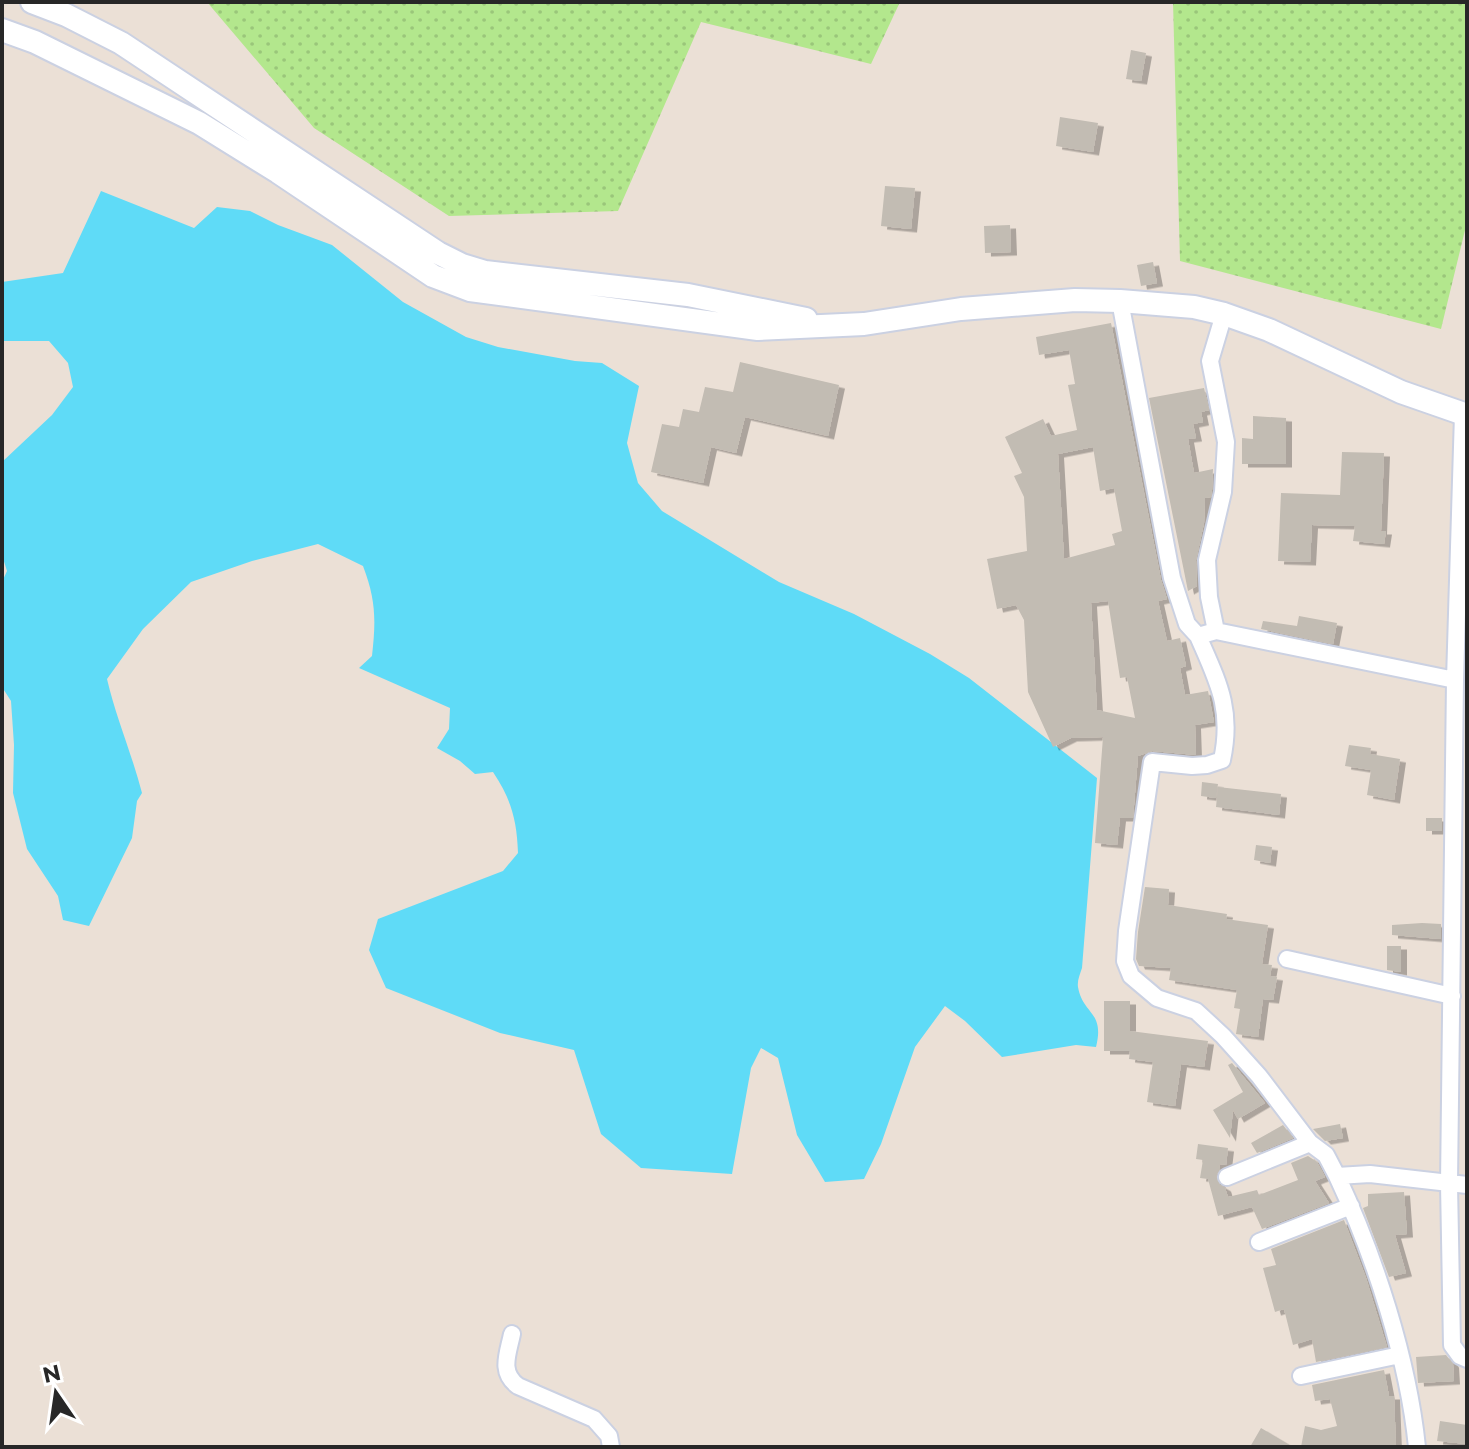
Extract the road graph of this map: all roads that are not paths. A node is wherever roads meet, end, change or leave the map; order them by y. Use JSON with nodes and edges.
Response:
{"nodes":[{"id":1,"x":32,"y":2,"type":"edge"},
{"id":2,"x":2,"y":30,"type":"edge"},
{"id":3,"x":1120,"y":301,"type":"junction"},
{"id":4,"x":1224,"y":314,"type":"junction"},
{"id":5,"x":839,"y":325,"type":"junction"},
{"id":6,"x":1465,"y":414,"type":"edge"},
{"id":7,"x":1216,"y":631,"type":"junction"},
{"id":8,"x":1198,"y":636,"type":"junction"},
{"id":9,"x":1455,"y":680,"type":"junction"},
{"id":10,"x":1287,"y":959,"type":"dead end"},
{"id":11,"x":1452,"y":996,"type":"junction"},
{"id":12,"x":1459,"y":1069,"type":"edge"},
{"id":13,"x":1310,"y":1143,"type":"junction"},
{"id":14,"x":1337,"y":1176,"type":"junction"},
{"id":15,"x":1227,"y":1177,"type":"dead end"},
{"id":16,"x":1449,"y":1184,"type":"junction"},
{"id":17,"x":1467,"y":1185,"type":"edge"},
{"id":18,"x":1351,"y":1206,"type":"junction"},
{"id":19,"x":1259,"y":1242,"type":"dead end"},
{"id":20,"x":512,"y":1334,"type":"dead end"},
{"id":21,"x":1400,"y":1355,"type":"junction"},
{"id":22,"x":1467,"y":1359,"type":"edge"},
{"id":23,"x":1301,"y":1376,"type":"dead end"},
{"id":24,"x":611,"y":1447,"type":"edge"},
{"id":25,"x":1417,"y":1447,"type":"edge"}],
"edges":[{"from":1,"to":5,"type":"street"},
{"from":2,"to":5,"type":"street"},
{"from":3,"to":4,"type":"street"},
{"from":3,"to":5,"type":"street"},
{"from":3,"to":8,"type":"street"},
{"from":4,"to":6,"type":"street"},
{"from":4,"to":7,"type":"street"},
{"from":6,"to":9,"type":"street"},
{"from":7,"to":8,"type":"street"},
{"from":7,"to":9,"type":"street"},
{"from":8,"to":13,"type":"street"},
{"from":9,"to":11,"type":"street"},
{"from":10,"to":11,"type":"street"},
{"from":11,"to":12,"type":"street"},
{"from":12,"to":16,"type":"street"},
{"from":13,"to":14,"type":"street"},
{"from":13,"to":15,"type":"street"},
{"from":14,"to":16,"type":"street"},
{"from":14,"to":18,"type":"street"},
{"from":16,"to":17,"type":"street"},
{"from":16,"to":22,"type":"street"},
{"from":18,"to":19,"type":"street"},
{"from":18,"to":21,"type":"street"},
{"from":20,"to":24,"type":"street"},
{"from":21,"to":23,"type":"street"},
{"from":21,"to":25,"type":"street"}]}
